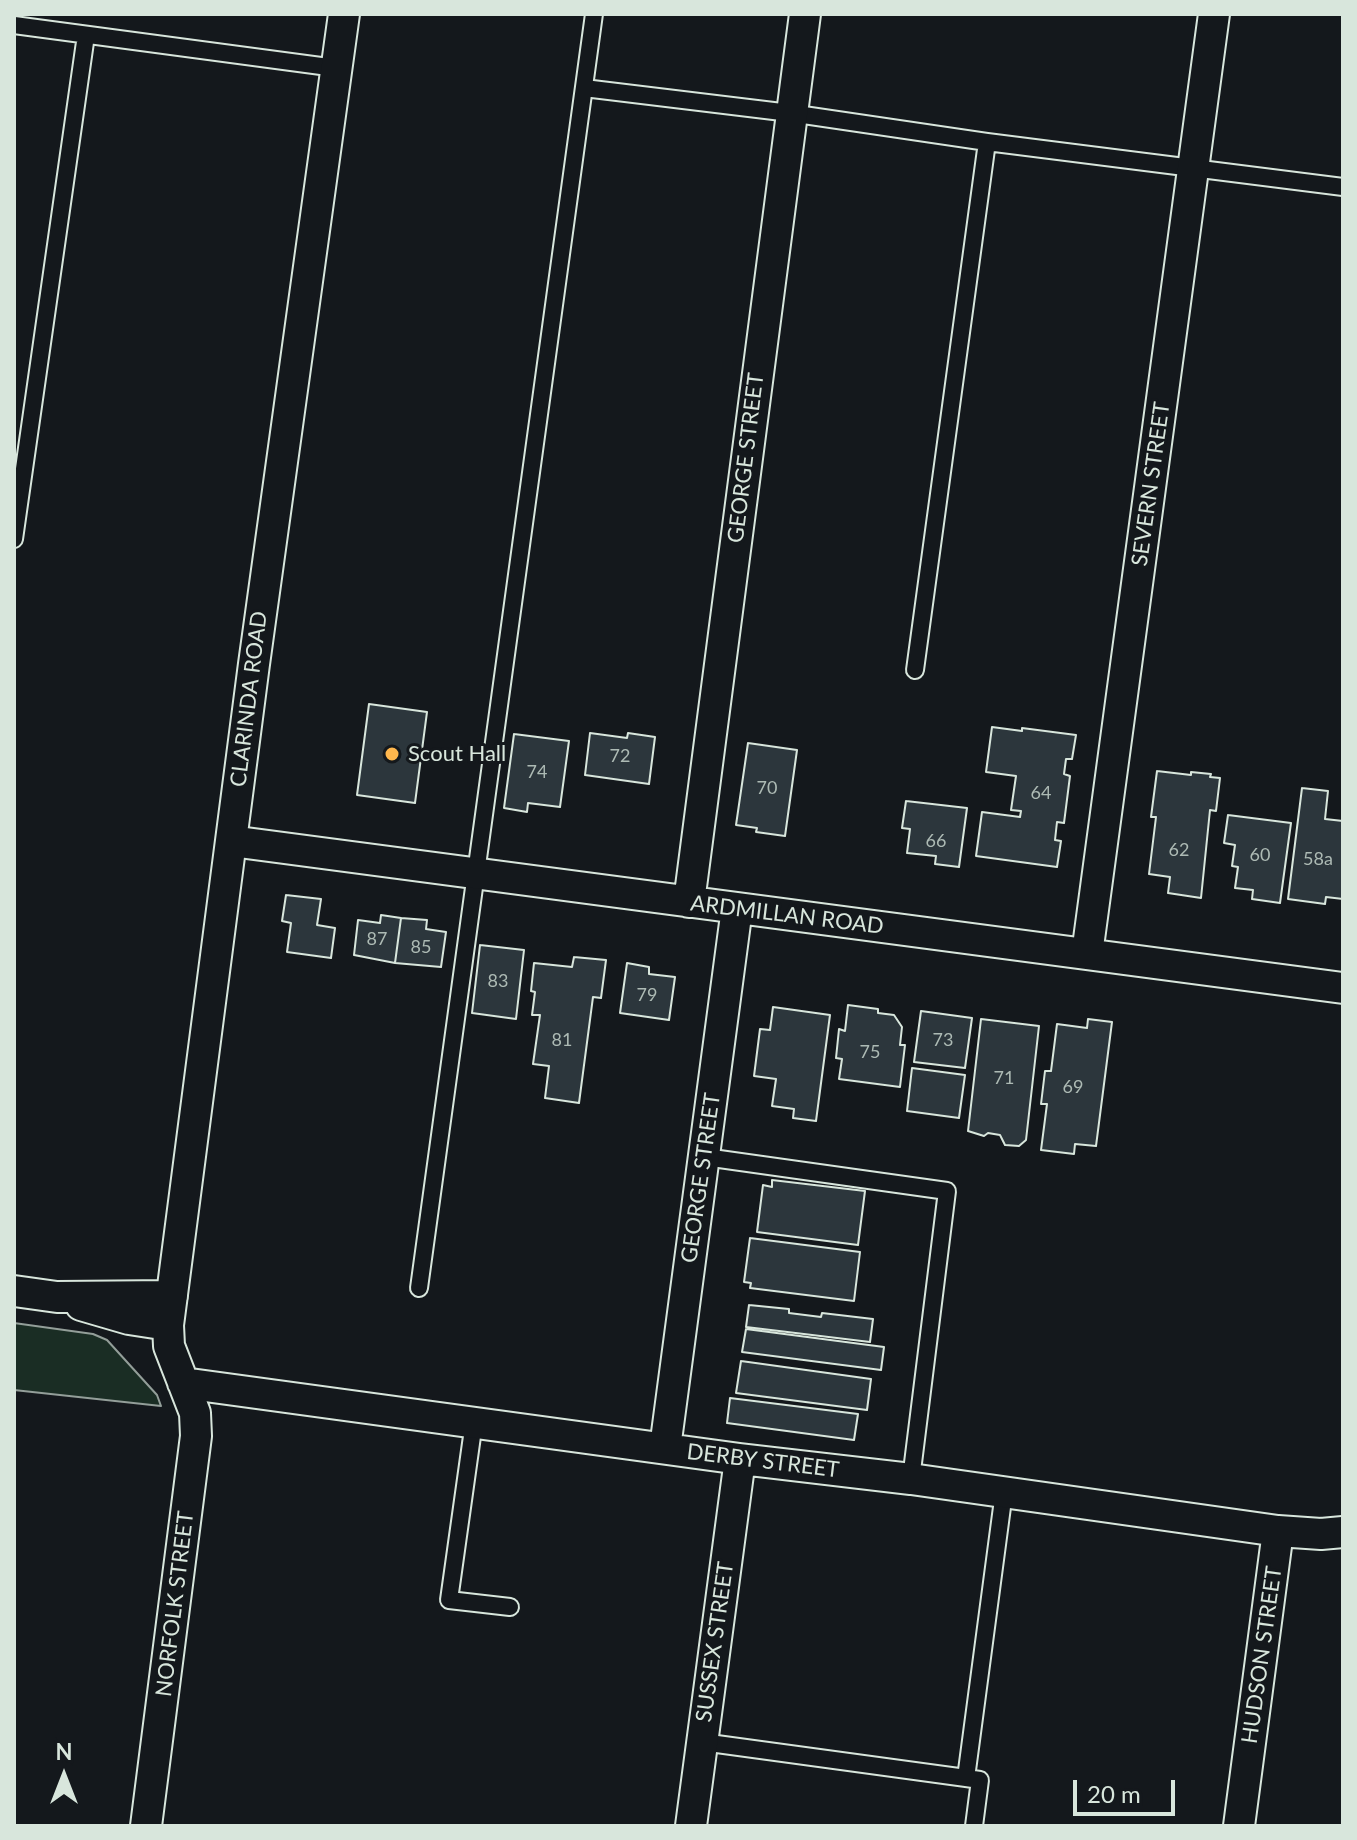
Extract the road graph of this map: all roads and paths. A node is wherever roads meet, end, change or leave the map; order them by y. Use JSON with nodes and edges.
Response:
{"nodes":[{"id":1,"x":344,"y":14,"type":"edge"},
{"id":2,"x":594,"y":14,"type":"edge"},
{"id":3,"x":805,"y":14,"type":"edge"},
{"id":4,"x":1214,"y":14,"type":"edge"},
{"id":5,"x":14,"y":25,"type":"edge"},
{"id":6,"x":86,"y":35,"type":"junction"},
{"id":7,"x":336,"y":68,"type":"junction"},
{"id":8,"x":584,"y":88,"type":"junction"},
{"id":9,"x":790,"y":113,"type":"junction"},
{"id":10,"x":987,"y":142,"type":"junction"},
{"id":11,"x":1194,"y":167,"type":"junction"},
{"id":12,"x":1343,"y":187,"type":"edge"},
{"id":13,"x":14,"y":539,"type":"edge"},
{"id":14,"x":915,"y":670,"type":"dead end"},
{"id":15,"x":231,"y":841,"type":"junction"},
{"id":16,"x":477,"y":873,"type":"junction"},
{"id":17,"x":689,"y":902,"type":"junction"},
{"id":18,"x":737,"y":908,"type":"junction"},
{"id":19,"x":1087,"y":954,"type":"junction"},
{"id":20,"x":1343,"y":988,"type":"edge"},
{"id":21,"x":705,"y":1157,"type":"junction"},
{"id":22,"x":419,"y":1288,"type":"dead end"},
{"id":23,"x":14,"y":1291,"type":"edge"},
{"id":24,"x":170,"y":1311,"type":"junction"},
{"id":25,"x":183,"y":1383,"type":"junction"},
{"id":26,"x":474,"y":1422,"type":"junction"},
{"id":27,"x":665,"y":1448,"type":"junction"},
{"id":28,"x":740,"y":1459,"type":"junction"},
{"id":29,"x":911,"y":1479,"type":"junction"},
{"id":30,"x":1004,"y":1492,"type":"junction"},
{"id":31,"x":1278,"y":1531,"type":"junction"},
{"id":32,"x":1343,"y":1532,"type":"edge"},
{"id":33,"x":510,"y":1607,"type":"dead end"},
{"id":34,"x":702,"y":1742,"type":"junction"},
{"id":35,"x":966,"y":1778,"type":"junction"},
{"id":36,"x":146,"y":1826,"type":"edge"},
{"id":37,"x":691,"y":1826,"type":"edge"},
{"id":38,"x":974,"y":1826,"type":"edge"},
{"id":39,"x":1239,"y":1826,"type":"edge"}],
"edges":[{"from":1,"to":7,"type":"street","name":"CLARINDA ROAD"},
{"from":2,"to":8,"type":"lane"},
{"from":3,"to":9,"type":"street","name":"GEORGE STREET"},
{"from":4,"to":11,"type":"street","name":"SEVERN STREET"},
{"from":5,"to":6,"type":"lane"},
{"from":6,"to":7,"type":"lane"},
{"from":6,"to":13,"type":"lane"},
{"from":7,"to":15,"type":"street","name":"CLARINDA ROAD"},
{"from":8,"to":9,"type":"lane"},
{"from":8,"to":16,"type":"lane"},
{"from":9,"to":10,"type":"lane"},
{"from":9,"to":17,"type":"street","name":"GEORGE STREET"},
{"from":10,"to":11,"type":"lane"},
{"from":10,"to":14,"type":"lane"},
{"from":11,"to":12,"type":"lane"},
{"from":11,"to":19,"type":"street","name":"SEVERN STREET"},
{"from":15,"to":16,"type":"street","name":"ARDMILLAN ROAD"},
{"from":15,"to":24,"type":"street","name":"CLARINDA ROAD"},
{"from":16,"to":17,"type":"street","name":"ARDMILLAN ROAD"},
{"from":16,"to":22,"type":"lane"},
{"from":17,"to":18,"type":"street","name":"ARDMILLAN ROAD"},
{"from":18,"to":19,"type":"street","name":"ARDMILLAN ROAD"},
{"from":18,"to":21,"type":"street","name":"GEORGE STREET"},
{"from":19,"to":20,"type":"street","name":"ARDMILLAN ROAD"},
{"from":21,"to":27,"type":"street","name":"GEORGE STREET"},
{"from":21,"to":29,"type":"lane"},
{"from":23,"to":24,"type":"street"},
{"from":24,"to":25,"type":"street","name":"CLARINDA ROAD"},
{"from":25,"to":26,"type":"street","name":"DERBY STREET"},
{"from":25,"to":36,"type":"street","name":"NORFOLK STREET"},
{"from":26,"to":27,"type":"street","name":"DERBY STREET"},
{"from":26,"to":33,"type":"lane"},
{"from":27,"to":28,"type":"street","name":"DERBY STREET"},
{"from":28,"to":29,"type":"street","name":"DERBY STREET"},
{"from":28,"to":34,"type":"street","name":"SUSSEX STREET"},
{"from":29,"to":30,"type":"street","name":"DERBY STREET"},
{"from":30,"to":31,"type":"street","name":"DERBY STREET"},
{"from":30,"to":35,"type":"lane"},
{"from":31,"to":32,"type":"street","name":"DERBY STREET"},
{"from":31,"to":39,"type":"street","name":"HUDSON STREET"},
{"from":34,"to":35,"type":"lane"},
{"from":34,"to":37,"type":"street","name":"SUSSEX STREET"},
{"from":35,"to":38,"type":"lane"}]}
